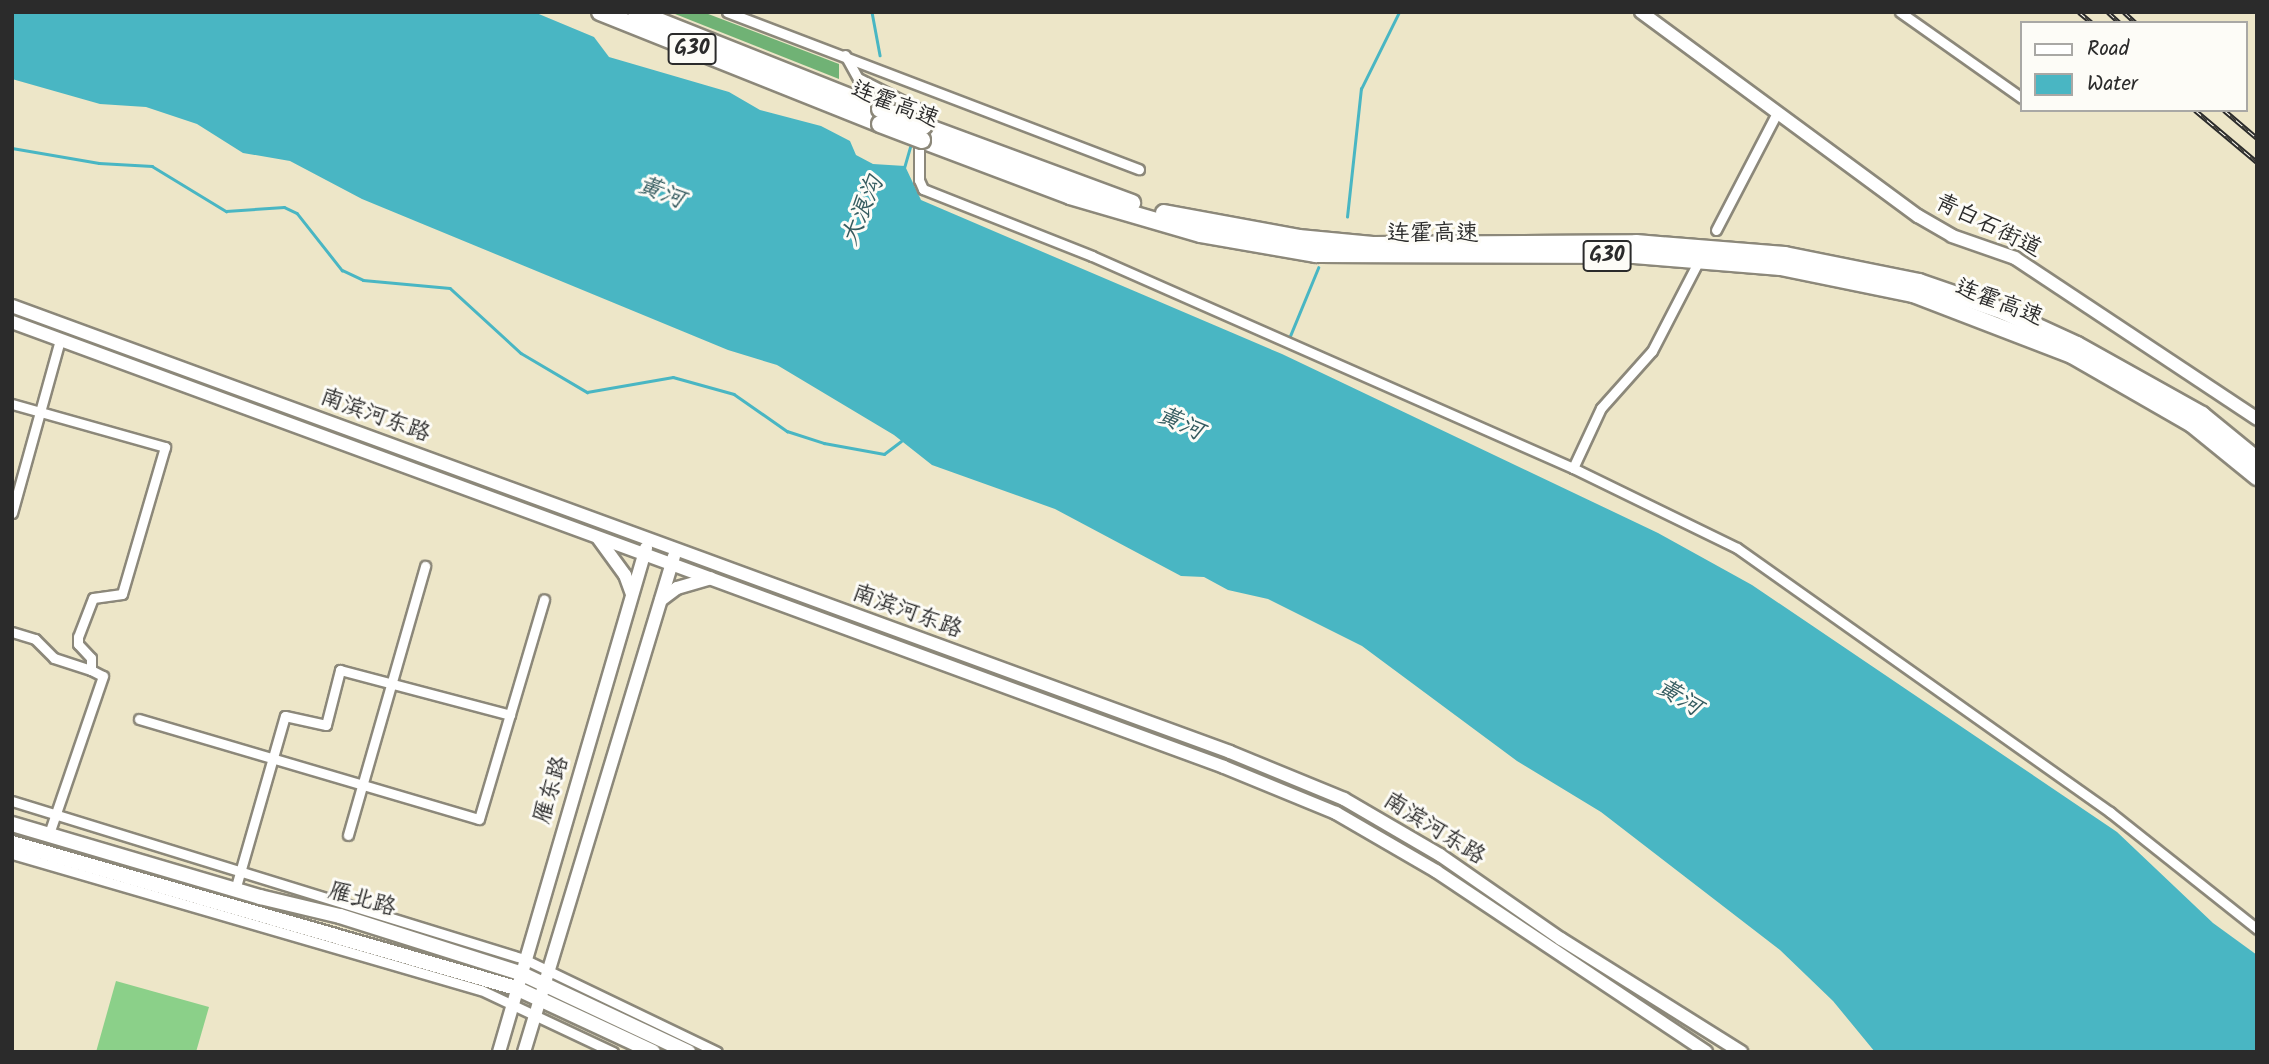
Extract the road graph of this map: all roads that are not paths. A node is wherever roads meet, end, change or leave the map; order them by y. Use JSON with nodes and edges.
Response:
{"nodes":[{"id":1,"x":600,"y":12,"type":"edge"},
{"id":2,"x":636,"y":12,"type":"edge"},
{"id":3,"x":727,"y":12,"type":"edge"},
{"id":4,"x":1641,"y":12,"type":"edge"},
{"id":5,"x":1900,"y":12,"type":"edge"},
{"id":6,"x":845,"y":55,"type":"junction"},
{"id":7,"x":2021,"y":97,"type":"edge"},
{"id":8,"x":1777,"y":113,"type":"junction"},
{"id":9,"x":880,"y":116,"type":"junction"},
{"id":10,"x":923,"y":133,"type":"junction"},
{"id":11,"x":1139,"y":169,"type":"dead end"},
{"id":12,"x":1716,"y":230,"type":"dead end"},
{"id":13,"x":1696,"y":267,"type":"dead end"},
{"id":14,"x":12,"y":306,"type":"edge"},
{"id":15,"x":29,"y":313,"type":"junction"},
{"id":16,"x":18,"y":325,"type":"edge"},
{"id":17,"x":60,"y":340,"type":"junction"},
{"id":18,"x":12,"y":404,"type":"edge"},
{"id":19,"x":42,"y":412,"type":"junction"},
{"id":20,"x":2257,"y":419,"type":"edge"},
{"id":21,"x":2257,"y":460,"type":"edge"},
{"id":22,"x":1573,"y":468,"type":"junction"},
{"id":23,"x":2257,"y":477,"type":"edge"},
{"id":24,"x":12,"y":513,"type":"edge"},
{"id":25,"x":598,"y":537,"type":"junction"},
{"id":26,"x":648,"y":540,"type":"junction"},
{"id":27,"x":676,"y":550,"type":"junction"},
{"id":28,"x":644,"y":554,"type":"junction"},
{"id":29,"x":671,"y":564,"type":"junction"},
{"id":30,"x":425,"y":566,"type":"dead end"},
{"id":31,"x":711,"y":578,"type":"junction"},
{"id":32,"x":632,"y":594,"type":"junction"},
{"id":33,"x":544,"y":599,"type":"dead end"},
{"id":34,"x":661,"y":600,"type":"junction"},
{"id":35,"x":12,"y":632,"type":"edge"},
{"id":36,"x":91,"y":670,"type":"junction"},
{"id":37,"x":392,"y":684,"type":"junction"},
{"id":38,"x":1042,"y":685,"type":"junction"},
{"id":39,"x":1034,"y":698,"type":"junction"},
{"id":40,"x":510,"y":716,"type":"junction"},
{"id":41,"x":139,"y":719,"type":"dead end"},
{"id":42,"x":273,"y":758,"type":"junction"},
{"id":43,"x":364,"y":785,"type":"junction"},
{"id":44,"x":12,"y":801,"type":"edge"},
{"id":45,"x":53,"y":812,"type":"junction"},
{"id":46,"x":12,"y":824,"type":"edge"},
{"id":47,"x":49,"y":834,"type":"junction"},
{"id":48,"x":348,"y":835,"type":"dead end"},
{"id":49,"x":12,"y":844,"type":"edge"},
{"id":50,"x":12,"y":854,"type":"edge"},
{"id":51,"x":241,"y":870,"type":"junction"},
{"id":52,"x":235,"y":890,"type":"junction"},
{"id":53,"x":2257,"y":929,"type":"edge"},
{"id":54,"x":522,"y":966,"type":"junction"},
{"id":55,"x":549,"y":970,"type":"junction"},
{"id":56,"x":542,"y":991,"type":"junction"},
{"id":57,"x":514,"y":995,"type":"junction"},
{"id":58,"x":535,"y":1012,"type":"junction"},
{"id":59,"x":499,"y":1052,"type":"edge"},
{"id":60,"x":524,"y":1052,"type":"edge"},
{"id":61,"x":613,"y":1052,"type":"edge"},
{"id":62,"x":653,"y":1052,"type":"edge"},
{"id":63,"x":688,"y":1052,"type":"edge"},
{"id":64,"x":717,"y":1052,"type":"edge"},
{"id":65,"x":1706,"y":1052,"type":"edge"},
{"id":66,"x":1741,"y":1052,"type":"edge"}],
"edges":[{"from":1,"to":9,"type":"highway","name":"连霍高速","number":"G30"},
{"from":2,"to":9,"type":"highway","name":"连霍高速","number":"G30"},
{"from":3,"to":6,"type":"street"},
{"from":4,"to":8,"type":"main road","name":"青白石街道"},
{"from":5,"to":7,"type":"street"},
{"from":6,"to":11,"type":"street"},
{"from":6,"to":22,"type":"street"},
{"from":8,"to":12,"type":"street"},
{"from":8,"to":20,"type":"main road","name":"青白石街道"},
{"from":9,"to":10,"type":"highway","name":"连霍高速","number":"G30","bridge":true},
{"from":10,"to":21,"type":"highway","name":"连霍高速","number":"G30"},
{"from":10,"to":23,"type":"highway","name":"连霍高速","number":"G30"},
{"from":13,"to":22,"type":"street"},
{"from":14,"to":15,"type":"main road","name":"南滨河东路"},
{"from":15,"to":16,"type":"main road"},
{"from":15,"to":26,"type":"main road","name":"南滨河东路"},
{"from":16,"to":17,"type":"main road","name":"南滨河东路"},
{"from":17,"to":19,"type":"street"},
{"from":17,"to":25,"type":"main road","name":"南滨河东路"},
{"from":18,"to":19,"type":"street"},
{"from":19,"to":24,"type":"street"},
{"from":19,"to":36,"type":"street"},
{"from":22,"to":53,"type":"street"},
{"from":25,"to":28,"type":"main road","name":"南滨河东路"},
{"from":25,"to":32,"type":"main road"},
{"from":26,"to":27,"type":"main road","name":"南滨河东路"},
{"from":26,"to":28,"type":"main road","name":"雁东路"},
{"from":27,"to":29,"type":"main road"},
{"from":27,"to":38,"type":"main road","name":"南滨河东路"},
{"from":28,"to":29,"type":"main road","name":"南滨河东路"},
{"from":28,"to":32,"type":"main road","name":"雁东路"},
{"from":29,"to":31,"type":"main road","name":"南滨河东路"},
{"from":29,"to":34,"type":"main road"},
{"from":30,"to":37,"type":"street"},
{"from":31,"to":34,"type":"main road"},
{"from":31,"to":39,"type":"main road","name":"南滨河东路"},
{"from":32,"to":54,"type":"main road","name":"雁东路"},
{"from":33,"to":40,"type":"street"},
{"from":34,"to":55,"type":"main road"},
{"from":35,"to":36,"type":"street"},
{"from":36,"to":45,"type":"street"},
{"from":37,"to":40,"type":"street"},
{"from":37,"to":42,"type":"street"},
{"from":37,"to":43,"type":"street"},
{"from":38,"to":39,"type":"main road"},
{"from":38,"to":66,"type":"main road","name":"南滨河东路"},
{"from":39,"to":65,"type":"main road","name":"南滨河东路"},
{"from":40,"to":43,"type":"street"},
{"from":41,"to":42,"type":"street"},
{"from":42,"to":43,"type":"street"},
{"from":42,"to":51,"type":"street"},
{"from":43,"to":48,"type":"street"},
{"from":44,"to":45,"type":"street"},
{"from":45,"to":47,"type":"street"},
{"from":45,"to":51,"type":"street"},
{"from":46,"to":47,"type":"main road","name":"雁北路"},
{"from":47,"to":52,"type":"main road","name":"雁北路"},
{"from":49,"to":57,"type":"main road","name":"雁北路"},
{"from":50,"to":57,"type":"street"},
{"from":51,"to":52,"type":"street"},
{"from":51,"to":54,"type":"street"},
{"from":52,"to":54,"type":"main road","name":"雁北路"},
{"from":54,"to":55,"type":"street"},
{"from":54,"to":56,"type":"main road","name":"雁北路"},
{"from":54,"to":57,"type":"main road","name":"雁东路"},
{"from":55,"to":56,"type":"main road"},
{"from":55,"to":64,"type":"street"},
{"from":56,"to":57,"type":"main road","name":"雁北路"},
{"from":56,"to":58,"type":"main road"},
{"from":56,"to":62,"type":"main road","name":"雁北路"},
{"from":56,"to":63,"type":"main road","name":"雁北路"},
{"from":57,"to":58,"type":"street"},
{"from":57,"to":59,"type":"main road","name":"雁东路"},
{"from":58,"to":60,"type":"main road"},
{"from":58,"to":61,"type":"street"}]}
